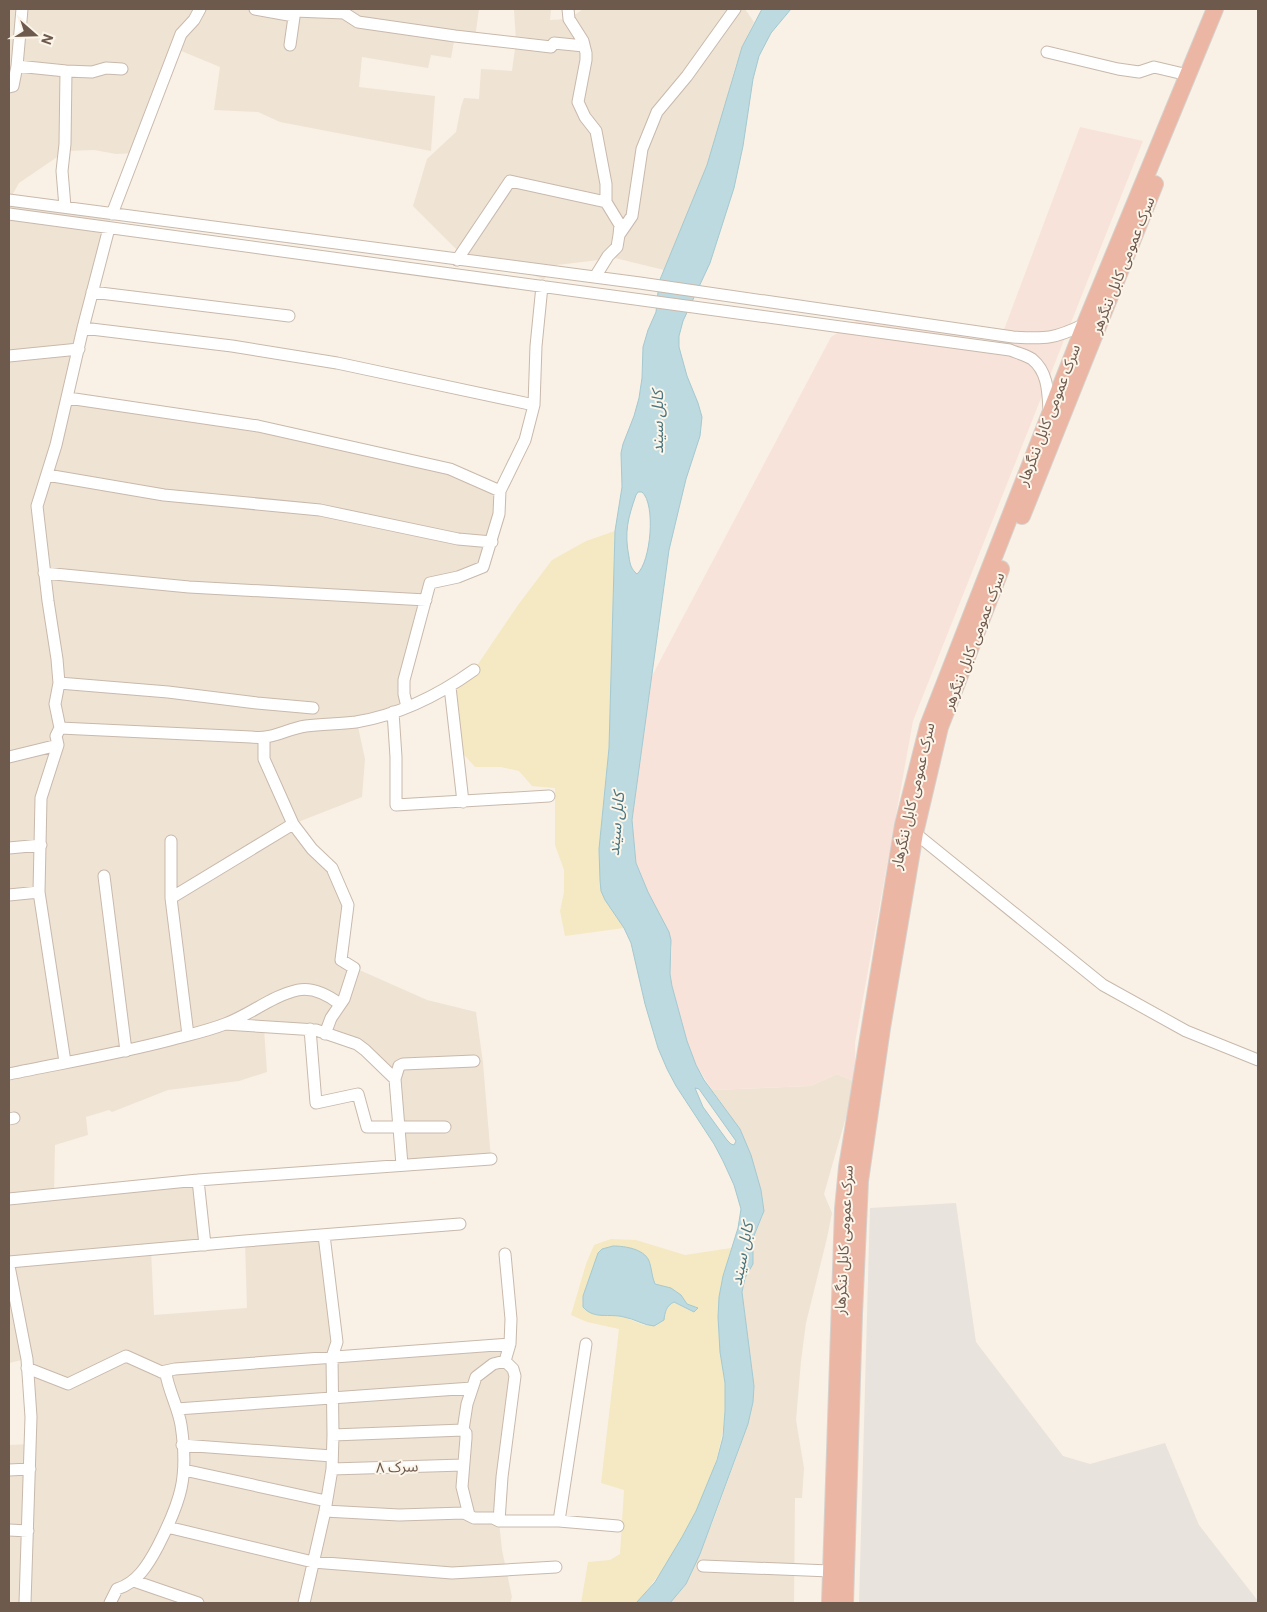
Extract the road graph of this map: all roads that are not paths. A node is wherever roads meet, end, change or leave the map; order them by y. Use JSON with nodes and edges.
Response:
{"nodes":[{"id":1,"x":22,"y":9,"type":"edge"},
{"id":2,"x":200,"y":9,"type":"edge"},
{"id":3,"x":255,"y":9,"type":"edge"},
{"id":4,"x":568,"y":9,"type":"edge"},
{"id":5,"x":735,"y":9,"type":"edge"},
{"id":6,"x":1215,"y":9,"type":"edge"},
{"id":7,"x":1226,"y":9,"type":"edge"},
{"id":8,"x":295,"y":12,"type":"edge"},
{"id":9,"x":290,"y":45,"type":"dead end"},
{"id":10,"x":584,"y":46,"type":"junction"},
{"id":11,"x":1047,"y":52,"type":"dead end"},
{"id":12,"x":17,"y":66,"type":"junction"},
{"id":13,"x":122,"y":70,"type":"dead end"},
{"id":14,"x":66,"y":71,"type":"junction"},
{"id":15,"x":1188,"y":75,"type":"junction"},
{"id":16,"x":9,"y":87,"type":"edge"},
{"id":17,"x":9,"y":200,"type":"edge"},
{"id":18,"x":606,"y":202,"type":"junction"},
{"id":19,"x":65,"y":207,"type":"junction"},
{"id":20,"x":9,"y":214,"type":"edge"},
{"id":21,"x":112,"y":214,"type":"junction"},
{"id":22,"x":109,"y":228,"type":"junction"},
{"id":23,"x":619,"y":235,"type":"junction"},
{"id":24,"x":391,"y":251,"type":"junction"},
{"id":25,"x":457,"y":260,"type":"junction"},
{"id":26,"x":389,"y":266,"type":"junction"},
{"id":27,"x":595,"y":278,"type":"junction"},
{"id":28,"x":542,"y":286,"type":"junction"},
{"id":29,"x":92,"y":292,"type":"junction"},
{"id":30,"x":289,"y":316,"type":"dead end"},
{"id":31,"x":1085,"y":324,"type":"junction"},
{"id":32,"x":83,"y":328,"type":"junction"},
{"id":33,"x":79,"y":349,"type":"junction"},
{"id":34,"x":9,"y":356,"type":"edge"},
{"id":35,"x":68,"y":398,"type":"junction"},
{"id":36,"x":534,"y":406,"type":"junction"},
{"id":37,"x":1050,"y":416,"type":"junction"},
{"id":38,"x":47,"y":475,"type":"junction"},
{"id":39,"x":500,"y":491,"type":"junction"},
{"id":40,"x":492,"y":542,"type":"junction"},
{"id":41,"x":44,"y":573,"type":"junction"},
{"id":42,"x":426,"y":600,"type":"junction"},
{"id":43,"x":474,"y":670,"type":"dead end"},
{"id":44,"x":59,"y":683,"type":"junction"},
{"id":45,"x":450,"y":687,"type":"junction"},
{"id":46,"x":407,"y":707,"type":"junction"},
{"id":47,"x":313,"y":708,"type":"dead end"},
{"id":48,"x":393,"y":712,"type":"junction"},
{"id":49,"x":60,"y":728,"type":"junction"},
{"id":50,"x":264,"y":739,"type":"junction"},
{"id":51,"x":58,"y":745,"type":"junction"},
{"id":52,"x":9,"y":757,"type":"edge"},
{"id":53,"x":549,"y":796,"type":"dead end"},
{"id":54,"x":463,"y":802,"type":"junction"},
{"id":55,"x":293,"y":824,"type":"junction"},
{"id":56,"x":909,"y":829,"type":"junction"},
{"id":57,"x":171,"y":841,"type":"dead end"},
{"id":58,"x":41,"y":845,"type":"junction"},
{"id":59,"x":9,"y":848,"type":"edge"},
{"id":60,"x":104,"y":876,"type":"dead end"},
{"id":61,"x":39,"y":892,"type":"junction"},
{"id":62,"x":9,"y":895,"type":"edge"},
{"id":63,"x":171,"y":898,"type":"junction"},
{"id":64,"x":340,"y":1004,"type":"junction"},
{"id":65,"x":226,"y":1024,"type":"junction"},
{"id":66,"x":310,"y":1029,"type":"junction"},
{"id":67,"x":325,"y":1034,"type":"junction"},
{"id":68,"x":188,"y":1035,"type":"junction"},
{"id":69,"x":126,"y":1051,"type":"junction"},
{"id":70,"x":1258,"y":1060,"type":"edge"},
{"id":71,"x":474,"y":1061,"type":"dead end"},
{"id":72,"x":65,"y":1062,"type":"junction"},
{"id":73,"x":9,"y":1074,"type":"edge"},
{"id":74,"x":394,"y":1079,"type":"junction"},
{"id":75,"x":398,"y":1127,"type":"junction"},
{"id":76,"x":445,"y":1127,"type":"dead end"},
{"id":77,"x":491,"y":1159,"type":"dead end"},
{"id":78,"x":402,"y":1165,"type":"junction"},
{"id":79,"x":198,"y":1180,"type":"junction"},
{"id":80,"x":9,"y":1199,"type":"edge"},
{"id":81,"x":460,"y":1224,"type":"dead end"},
{"id":82,"x":324,"y":1235,"type":"junction"},
{"id":83,"x":205,"y":1245,"type":"junction"},
{"id":84,"x":505,"y":1254,"type":"dead end"},
{"id":85,"x":9,"y":1262,"type":"edge"},
{"id":86,"x":9,"y":1268,"type":"edge"},
{"id":87,"x":510,"y":1344,"type":"junction"},
{"id":88,"x":586,"y":1344,"type":"dead end"},
{"id":89,"x":332,"y":1357,"type":"junction"},
{"id":90,"x":505,"y":1361,"type":"junction"},
{"id":91,"x":27,"y":1368,"type":"junction"},
{"id":92,"x":161,"y":1372,"type":"junction"},
{"id":93,"x":472,"y":1388,"type":"junction"},
{"id":94,"x":333,"y":1398,"type":"junction"},
{"id":95,"x":177,"y":1409,"type":"junction"},
{"id":96,"x":463,"y":1430,"type":"junction"},
{"id":97,"x":843,"y":1431,"type":"junction"},
{"id":98,"x":333,"y":1435,"type":"junction"},
{"id":99,"x":182,"y":1445,"type":"junction"},
{"id":100,"x":332,"y":1456,"type":"junction"},
{"id":101,"x":463,"y":1465,"type":"junction"},
{"id":102,"x":30,"y":1469,"type":"junction"},
{"id":103,"x":332,"y":1469,"type":"junction"},
{"id":104,"x":9,"y":1470,"type":"edge"},
{"id":105,"x":184,"y":1470,"type":"junction"},
{"id":106,"x":325,"y":1506,"type":"junction"},
{"id":107,"x":469,"y":1515,"type":"junction"},
{"id":108,"x":560,"y":1521,"type":"junction"},
{"id":109,"x":499,"y":1522,"type":"junction"},
{"id":110,"x":618,"y":1526,"type":"dead end"},
{"id":111,"x":167,"y":1527,"type":"junction"},
{"id":112,"x":9,"y":1530,"type":"edge"},
{"id":113,"x":28,"y":1531,"type":"junction"},
{"id":114,"x":313,"y":1562,"type":"junction"},
{"id":115,"x":703,"y":1566,"type":"dead end"},
{"id":116,"x":556,"y":1567,"type":"dead end"},
{"id":117,"x":830,"y":1571,"type":"junction"},
{"id":118,"x":134,"y":1581,"type":"junction"},
{"id":119,"x":26,"y":1603,"type":"edge"},
{"id":120,"x":110,"y":1603,"type":"edge"},
{"id":121,"x":198,"y":1603,"type":"edge"},
{"id":122,"x":304,"y":1603,"type":"edge"},
{"id":123,"x":830,"y":1603,"type":"edge"},
{"id":124,"x":845,"y":1603,"type":"edge"}],
"edges":[{"from":1,"to":12,"type":"street"},
{"from":2,"to":21,"type":"street"},
{"from":3,"to":8,"type":"street"},
{"from":4,"to":10,"type":"street"},
{"from":5,"to":23,"type":"street"},
{"from":6,"to":15,"type":"highway","name":"سرک عمومی کابل ننگرهار"},
{"from":7,"to":56,"type":"highway","name":"سرک عمومی کابل ننگرهر"},
{"from":8,"to":9,"type":"street"},
{"from":8,"to":10,"type":"street"},
{"from":10,"to":18,"type":"street"},
{"from":11,"to":15,"type":"street"},
{"from":12,"to":14,"type":"street"},
{"from":12,"to":16,"type":"street"},
{"from":13,"to":14,"type":"street"},
{"from":14,"to":19,"type":"street"},
{"from":15,"to":31,"type":"highway","name":"سرک عمومی کابل ننگرهار"},
{"from":17,"to":19,"type":"street"},
{"from":18,"to":23,"type":"street"},
{"from":18,"to":25,"type":"street"},
{"from":19,"to":21,"type":"street"},
{"from":20,"to":22,"type":"street"},
{"from":21,"to":24,"type":"street"},
{"from":22,"to":26,"type":"street"},
{"from":22,"to":29,"type":"street"},
{"from":23,"to":27,"type":"street"},
{"from":24,"to":25,"type":"street"},
{"from":24,"to":26,"type":"street"},
{"from":25,"to":27,"type":"street"},
{"from":26,"to":28,"type":"street"},
{"from":27,"to":31,"type":"street"},
{"from":28,"to":36,"type":"street"},
{"from":28,"to":37,"type":"street"},
{"from":29,"to":30,"type":"street"},
{"from":29,"to":32,"type":"street"},
{"from":31,"to":37,"type":"highway","name":"سرک عمومی کابل ننگرهار"},
{"from":32,"to":33,"type":"street"},
{"from":32,"to":36,"type":"street"},
{"from":33,"to":34,"type":"street"},
{"from":33,"to":35,"type":"street"},
{"from":35,"to":38,"type":"street"},
{"from":35,"to":39,"type":"street"},
{"from":36,"to":39,"type":"street"},
{"from":37,"to":56,"type":"highway","name":"سرک عمومی کابل ننگرهار"},
{"from":38,"to":40,"type":"street"},
{"from":38,"to":41,"type":"street"},
{"from":39,"to":40,"type":"street"},
{"from":40,"to":42,"type":"street"},
{"from":41,"to":42,"type":"street"},
{"from":41,"to":44,"type":"street"},
{"from":42,"to":46,"type":"street"},
{"from":43,"to":45,"type":"street"},
{"from":44,"to":47,"type":"street"},
{"from":44,"to":49,"type":"street"},
{"from":45,"to":46,"type":"street"},
{"from":45,"to":54,"type":"street"},
{"from":46,"to":48,"type":"street"},
{"from":48,"to":50,"type":"street"},
{"from":48,"to":54,"type":"street"},
{"from":49,"to":50,"type":"street"},
{"from":49,"to":51,"type":"street"},
{"from":50,"to":55,"type":"street"},
{"from":51,"to":52,"type":"street"},
{"from":51,"to":58,"type":"street"},
{"from":53,"to":54,"type":"street"},
{"from":55,"to":63,"type":"street"},
{"from":55,"to":64,"type":"street"},
{"from":56,"to":70,"type":"street"},
{"from":56,"to":97,"type":"highway","name":"سرک عمومی کابل ننگرهار"},
{"from":57,"to":63,"type":"street"},
{"from":58,"to":59,"type":"street"},
{"from":58,"to":61,"type":"street"},
{"from":60,"to":69,"type":"street"},
{"from":61,"to":62,"type":"street"},
{"from":61,"to":72,"type":"street"},
{"from":63,"to":68,"type":"street"},
{"from":64,"to":65,"type":"street"},
{"from":64,"to":67,"type":"street"},
{"from":65,"to":66,"type":"street"},
{"from":65,"to":68,"type":"street"},
{"from":66,"to":67,"type":"street"},
{"from":66,"to":75,"type":"street"},
{"from":67,"to":74,"type":"street"},
{"from":68,"to":69,"type":"street"},
{"from":69,"to":72,"type":"street"},
{"from":71,"to":74,"type":"street"},
{"from":72,"to":73,"type":"street"},
{"from":74,"to":75,"type":"street"},
{"from":75,"to":76,"type":"street"},
{"from":75,"to":78,"type":"street"},
{"from":77,"to":78,"type":"street"},
{"from":78,"to":79,"type":"street"},
{"from":79,"to":80,"type":"street"},
{"from":79,"to":83,"type":"street"},
{"from":81,"to":82,"type":"street"},
{"from":82,"to":83,"type":"street"},
{"from":82,"to":89,"type":"street"},
{"from":83,"to":85,"type":"street"},
{"from":84,"to":87,"type":"street"},
{"from":86,"to":91,"type":"street"},
{"from":87,"to":89,"type":"street"},
{"from":87,"to":90,"type":"street"},
{"from":88,"to":108,"type":"street"},
{"from":89,"to":92,"type":"street"},
{"from":89,"to":94,"type":"street"},
{"from":90,"to":93,"type":"street"},
{"from":90,"to":109,"type":"street"},
{"from":91,"to":92,"type":"street"},
{"from":91,"to":102,"type":"street"},
{"from":92,"to":95,"type":"street"},
{"from":93,"to":94,"type":"street"},
{"from":93,"to":96,"type":"street"},
{"from":94,"to":95,"type":"street"},
{"from":94,"to":98,"type":"street"},
{"from":95,"to":99,"type":"street"},
{"from":96,"to":98,"type":"street"},
{"from":96,"to":101,"type":"street"},
{"from":97,"to":117,"type":"highway","name":"سرک عمومی کابل ننگرهار"},
{"from":97,"to":124,"type":"highway","name":"سرک عمومی کابل ننگرهار"},
{"from":98,"to":100,"type":"street"},
{"from":99,"to":100,"type":"street"},
{"from":99,"to":105,"type":"street"},
{"from":100,"to":103,"type":"street"},
{"from":101,"to":103,"type":"street","name":"سرک ۸"},
{"from":101,"to":107,"type":"street"},
{"from":102,"to":104,"type":"street"},
{"from":102,"to":113,"type":"street"},
{"from":103,"to":106,"type":"street"},
{"from":105,"to":106,"type":"street"},
{"from":105,"to":111,"type":"street"},
{"from":106,"to":107,"type":"street"},
{"from":106,"to":114,"type":"street"},
{"from":107,"to":109,"type":"street"},
{"from":108,"to":109,"type":"street"},
{"from":108,"to":110,"type":"street"},
{"from":111,"to":114,"type":"street"},
{"from":111,"to":118,"type":"street"},
{"from":112,"to":113,"type":"street"},
{"from":113,"to":119,"type":"street"},
{"from":114,"to":116,"type":"street"},
{"from":114,"to":122,"type":"street"},
{"from":115,"to":117,"type":"street"},
{"from":117,"to":123,"type":"highway","name":"سرک عمومی کابل ننگرهار"},
{"from":118,"to":120,"type":"street"},
{"from":118,"to":121,"type":"street"}]}
